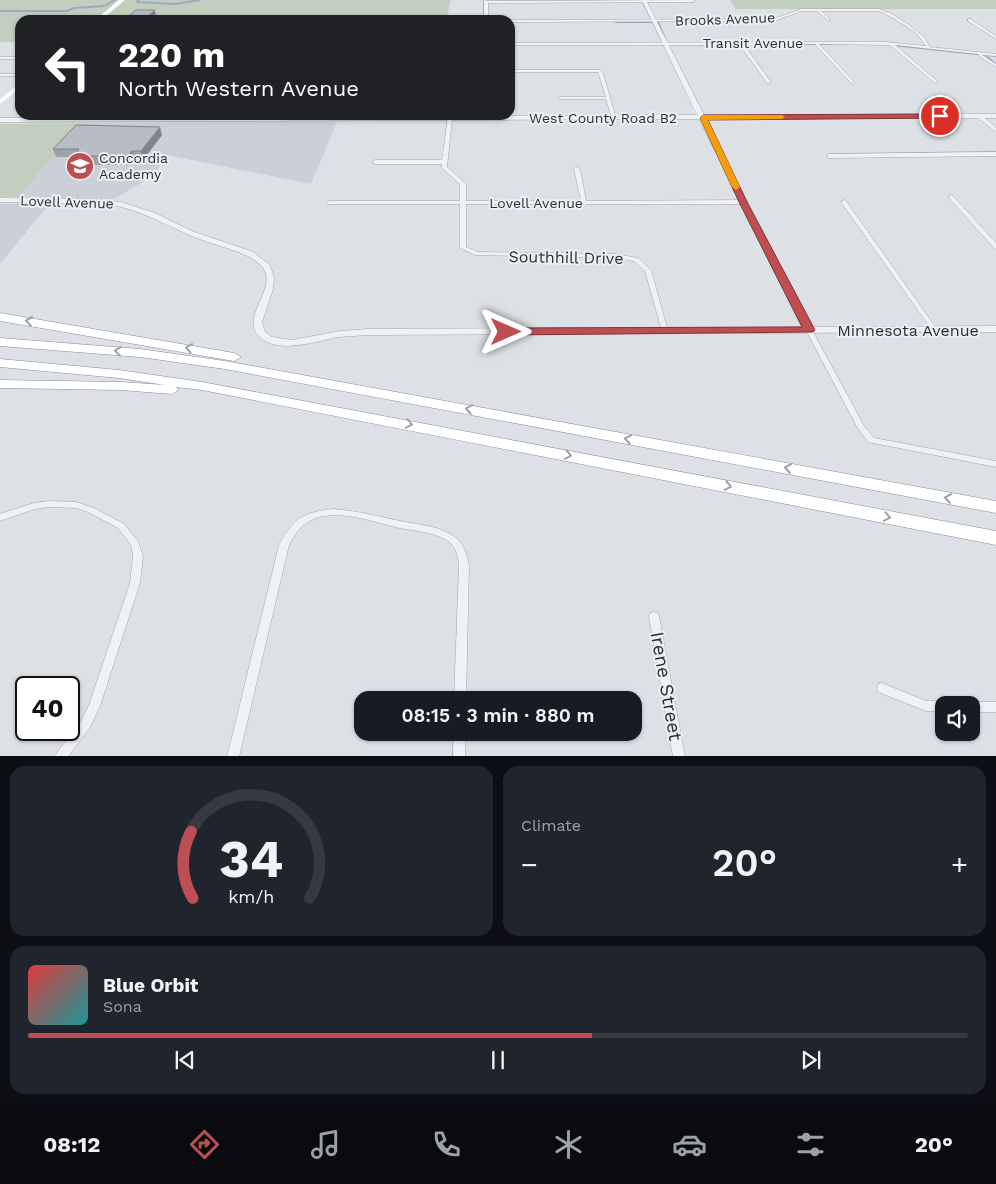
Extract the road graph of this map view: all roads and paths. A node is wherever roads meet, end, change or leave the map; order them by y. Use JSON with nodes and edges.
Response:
{"nodes":[{"id":1,"x":122,"y":0,"type":"edge"},
{"id":2,"x":486,"y":1,"type":"edge"},
{"id":3,"x":546,"y":1,"type":"edge"},
{"id":4,"x":645,"y":1,"type":"edge"},
{"id":5,"x":693,"y":1,"type":"edge"},
{"id":6,"x":818,"y":10,"type":"junction"},
{"id":7,"x":104,"y":15,"type":"edge"},
{"id":8,"x":486,"y":15,"type":"edge"},
{"id":9,"x":828,"y":20,"type":"dead end"},
{"id":10,"x":968,"y":20,"type":"dead end"},
{"id":11,"x":515,"y":21,"type":"edge"},
{"id":12,"x":654,"y":21,"type":"junction"},
{"id":13,"x":996,"y":38,"type":"edge"},
{"id":14,"x":666,"y":43,"type":"junction"},
{"id":15,"x":741,"y":43,"type":"junction"},
{"id":16,"x":816,"y":43,"type":"junction"},
{"id":17,"x":515,"y":44,"type":"edge"},
{"id":18,"x":890,"y":44,"type":"junction"},
{"id":19,"x":928,"y":48,"type":"junction"},
{"id":20,"x":980,"y":55,"type":"junction"},
{"id":21,"x":996,"y":55,"type":"edge"},
{"id":22,"x":0,"y":58,"type":"edge"},
{"id":23,"x":15,"y":58,"type":"edge"},
{"id":24,"x":996,"y":66,"type":"edge"},
{"id":25,"x":515,"y":71,"type":"edge"},
{"id":26,"x":0,"y":75,"type":"edge"},
{"id":27,"x":15,"y":75,"type":"edge"},
{"id":28,"x":769,"y":82,"type":"dead end"},
{"id":29,"x":935,"y":82,"type":"dead end"},
{"id":30,"x":852,"y":83,"type":"dead end"},
{"id":31,"x":15,"y":89,"type":"edge"},
{"id":32,"x":560,"y":98,"type":"dead end"},
{"id":33,"x":608,"y":98,"type":"junction"},
{"id":34,"x":0,"y":102,"type":"edge"},
{"id":35,"x":979,"y":116,"type":"junction"},
{"id":36,"x":996,"y":116,"type":"edge"},
{"id":37,"x":515,"y":118,"type":"edge"},
{"id":38,"x":614,"y":118,"type":"junction"},
{"id":39,"x":703,"y":118,"type":"junction"},
{"id":40,"x":0,"y":120,"type":"edge"},
{"id":41,"x":15,"y":120,"type":"edge"},
{"id":42,"x":450,"y":120,"type":"edge"},
{"id":43,"x":996,"y":131,"type":"edge"},
{"id":44,"x":996,"y":154,"type":"edge"},
{"id":45,"x":829,"y":156,"type":"dead end"},
{"id":46,"x":374,"y":162,"type":"dead end"},
{"id":47,"x":445,"y":162,"type":"junction"},
{"id":48,"x":577,"y":169,"type":"dead end"},
{"id":49,"x":951,"y":197,"type":"dead end"},
{"id":50,"x":0,"y":200,"type":"edge"},
{"id":51,"x":743,"y":202,"type":"junction"},
{"id":52,"x":844,"y":202,"type":"dead end"},
{"id":53,"x":329,"y":203,"type":"dead end"},
{"id":54,"x":464,"y":203,"type":"junction"},
{"id":55,"x":584,"y":204,"type":"junction"},
{"id":56,"x":996,"y":247,"type":"edge"},
{"id":57,"x":0,"y":317,"type":"edge"},
{"id":58,"x":257,"y":328,"type":"joint"},
{"id":59,"x":934,"y":329,"type":"junction"},
{"id":60,"x":809,"y":330,"type":"junction"},
{"id":61,"x":996,"y":330,"type":"edge"},
{"id":62,"x":665,"y":331,"type":"junction"},
{"id":63,"x":0,"y":342,"type":"edge"},
{"id":64,"x":0,"y":363,"type":"edge"},
{"id":65,"x":0,"y":384,"type":"edge"},
{"id":66,"x":66,"y":386,"type":"junction"},
{"id":67,"x":0,"y":390,"type":"edge"},
{"id":68,"x":373,"y":392,"type":"junction"},
{"id":69,"x":361,"y":415,"type":"junction"},
{"id":70,"x":996,"y":464,"type":"edge"},
{"id":71,"x":996,"y":507,"type":"edge"},
{"id":72,"x":0,"y":518,"type":"edge"},
{"id":73,"x":996,"y":538,"type":"edge"},
{"id":74,"x":654,"y":616,"type":"dead end"},
{"id":75,"x":882,"y":688,"type":"dead end"},
{"id":76,"x":460,"y":691,"type":"edge"},
{"id":77,"x":935,"y":706,"type":"edge"},
{"id":78,"x":980,"y":706,"type":"edge"},
{"id":79,"x":996,"y":707,"type":"edge"},
{"id":80,"x":460,"y":741,"type":"edge"},
{"id":81,"x":60,"y":756,"type":"edge"},
{"id":82,"x":234,"y":756,"type":"edge"},
{"id":83,"x":459,"y":756,"type":"edge"},
{"id":84,"x":679,"y":756,"type":"edge"}],
"edges":[{"from":1,"to":7,"type":"main road"},
{"from":2,"to":3,"type":"street"},
{"from":2,"to":8,"type":"street"},
{"from":3,"to":4,"type":"street"},
{"from":4,"to":5,"type":"street"},
{"from":4,"to":12,"type":"street"},
{"from":6,"to":9,"type":"street"},
{"from":6,"to":12,"type":"street","name":"Brooks Avenue"},
{"from":6,"to":19,"type":"street","name":"Brooks Avenue"},
{"from":10,"to":13,"type":"street"},
{"from":11,"to":12,"type":"street","name":"Brooks Avenue"},
{"from":12,"to":14,"type":"street"},
{"from":14,"to":15,"type":"street","name":"Transit Avenue"},
{"from":14,"to":17,"type":"street","name":"Transit Avenue"},
{"from":14,"to":39,"type":"street"},
{"from":15,"to":16,"type":"street","name":"Transit Avenue"},
{"from":15,"to":28,"type":"street"},
{"from":16,"to":18,"type":"street","name":"Transit Avenue"},
{"from":16,"to":30,"type":"street"},
{"from":18,"to":19,"type":"street","name":"Transit Avenue"},
{"from":18,"to":29,"type":"street"},
{"from":19,"to":20,"type":"street","name":"Transit Avenue"},
{"from":20,"to":21,"type":"street","name":"Transit Avenue"},
{"from":20,"to":24,"type":"street"},
{"from":22,"to":23,"type":"street"},
{"from":25,"to":33,"type":"street"},
{"from":26,"to":27,"type":"street"},
{"from":31,"to":34,"type":"main road"},
{"from":32,"to":33,"type":"street"},
{"from":33,"to":38,"type":"street"},
{"from":35,"to":36,"type":"street","name":"West County Road B2"},
{"from":35,"to":39,"type":"street","name":"West County Road B2"},
{"from":35,"to":43,"type":"street"},
{"from":37,"to":38,"type":"street","name":"West County Road B2"},
{"from":38,"to":39,"type":"street","name":"West County Road B2"},
{"from":39,"to":51,"type":"street"},
{"from":40,"to":41,"type":"street","name":"West County Road B2"},
{"from":42,"to":47,"type":"street"},
{"from":44,"to":45,"type":"street"},
{"from":46,"to":47,"type":"street"},
{"from":47,"to":54,"type":"street"},
{"from":48,"to":55,"type":"street"},
{"from":49,"to":56,"type":"street"},
{"from":50,"to":58,"type":"street","name":"Lovell Avenue"},
{"from":51,"to":55,"type":"street","name":"Lovell Avenue"},
{"from":51,"to":60,"type":"street"},
{"from":52,"to":59,"type":"street"},
{"from":53,"to":54,"type":"street","name":"Lovell Avenue"},
{"from":54,"to":55,"type":"street","name":"Lovell Avenue"},
{"from":54,"to":62,"type":"street","name":"Southhill Drive"},
{"from":68,"to":57,"type":"highway","one_way":true},
{"from":58,"to":62,"type":"street","name":"Minnesota Avenue"},
{"from":59,"to":60,"type":"street","name":"Minnesota Avenue"},
{"from":59,"to":61,"type":"street","name":"Minnesota Avenue"},
{"from":60,"to":62,"type":"street","name":"Minnesota Avenue"},
{"from":60,"to":70,"type":"street"},
{"from":68,"to":63,"type":"highway","one_way":true},
{"from":64,"to":69,"type":"highway"},
{"from":65,"to":66,"type":"highway"},
{"from":66,"to":67,"type":"highway"},
{"from":66,"to":69,"type":"highway"},
{"from":71,"to":68,"type":"highway","one_way":true},
{"from":69,"to":73,"type":"highway","one_way":true},
{"from":72,"to":81,"type":"street"},
{"from":74,"to":84,"type":"street","name":"Irene Street"},
{"from":75,"to":77,"type":"street"},
{"from":76,"to":82,"type":"street"},
{"from":78,"to":79,"type":"street"},
{"from":80,"to":83,"type":"street"}]}
